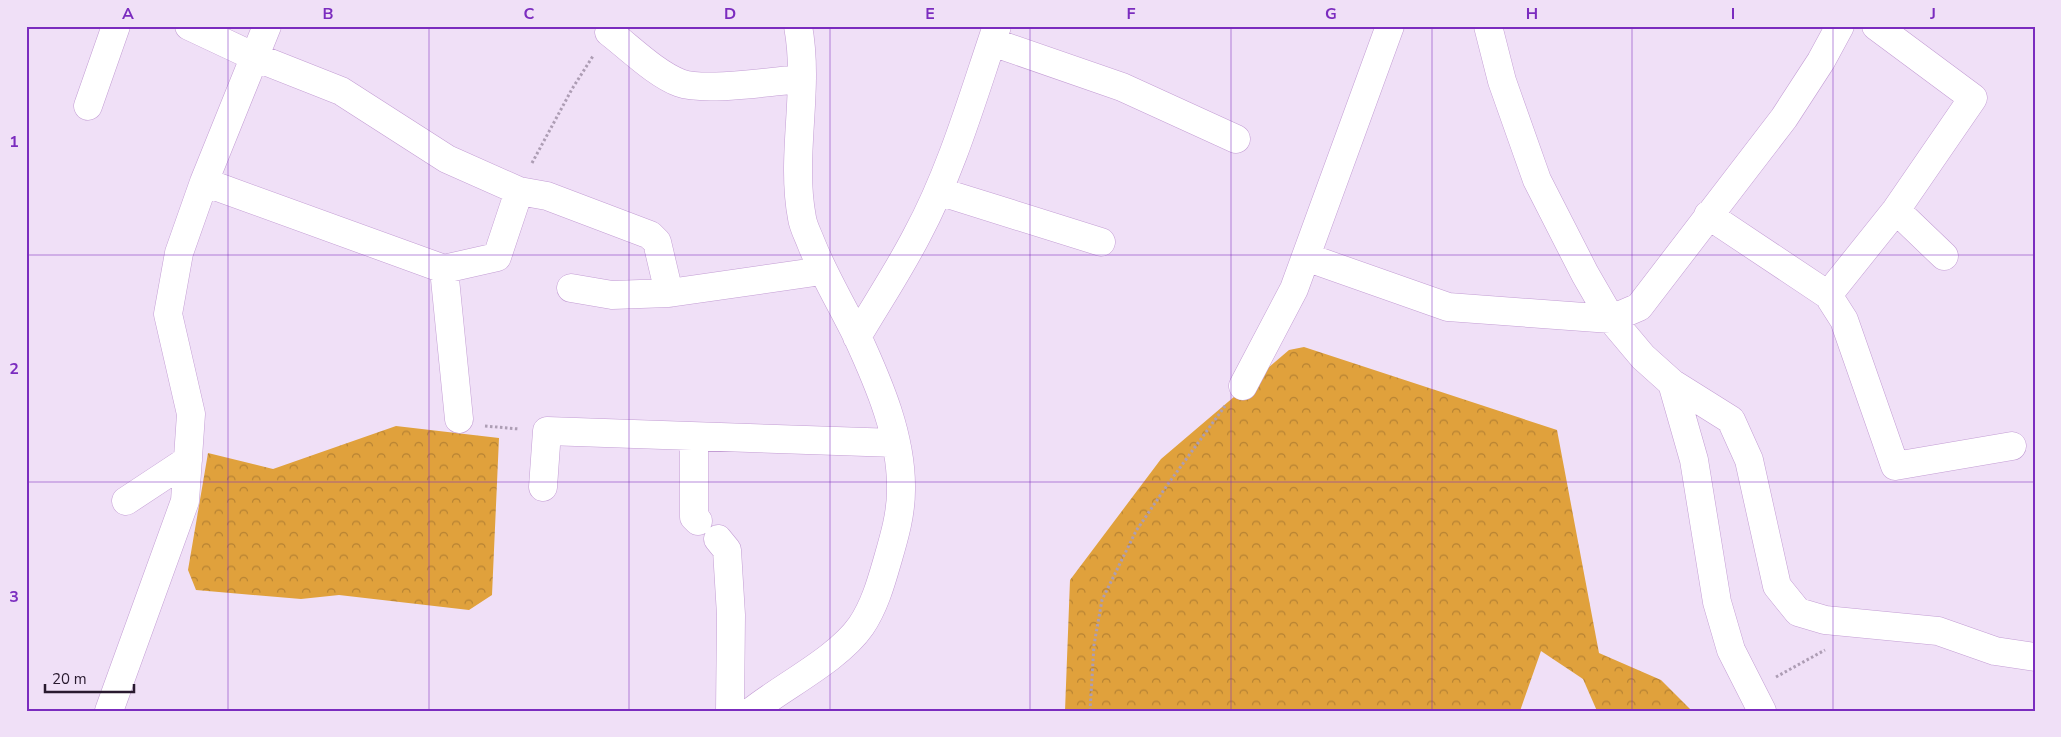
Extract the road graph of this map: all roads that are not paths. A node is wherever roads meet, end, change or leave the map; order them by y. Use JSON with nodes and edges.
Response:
{"nodes":[{"id":1,"x":116,"y":26,"type":"edge"},
{"id":2,"x":189,"y":26,"type":"edge"},
{"id":3,"x":267,"y":26,"type":"edge"},
{"id":4,"x":798,"y":26,"type":"edge"},
{"id":5,"x":1390,"y":26,"type":"edge"},
{"id":6,"x":1488,"y":26,"type":"edge"},
{"id":7,"x":1840,"y":26,"type":"edge"},
{"id":8,"x":1876,"y":26,"type":"edge"},
{"id":9,"x":609,"y":32,"type":"road end"},
{"id":10,"x":994,"y":34,"type":"edge"},
{"id":11,"x":255,"y":57,"type":"junction"},
{"id":12,"x":802,"y":79,"type":"junction"},
{"id":13,"x":88,"y":106,"type":"dead end"},
{"id":14,"x":1236,"y":139,"type":"dead end"},
{"id":15,"x":204,"y":182,"type":"junction"},
{"id":16,"x":519,"y":191,"type":"junction"},
{"id":17,"x":938,"y":191,"type":"junction"},
{"id":18,"x":1896,"y":210,"type":"junction"},
{"id":19,"x":1708,"y":215,"type":"junction"},
{"id":20,"x":1101,"y":242,"type":"dead end"},
{"id":21,"x":1944,"y":256,"type":"dead end"},
{"id":22,"x":1306,"y":257,"type":"junction"},
{"id":23,"x":444,"y":269,"type":"junction"},
{"id":24,"x":822,"y":271,"type":"junction"},
{"id":25,"x":571,"y":288,"type":"dead end"},
{"id":26,"x":669,"y":293,"type":"junction"},
{"id":27,"x":1828,"y":295,"type":"junction"},
{"id":28,"x":1611,"y":319,"type":"junction"},
{"id":29,"x":857,"y":336,"type":"junction"},
{"id":30,"x":1672,"y":383,"type":"junction"},
{"id":31,"x":1242,"y":386,"type":"road end"},
{"id":32,"x":459,"y":419,"type":"road end"},
{"id":33,"x":694,"y":437,"type":"junction"},
{"id":34,"x":896,"y":443,"type":"junction"},
{"id":35,"x":2012,"y":446,"type":"dead end"},
{"id":36,"x":188,"y":460,"type":"junction"},
{"id":37,"x":543,"y":487,"type":"dead end"},
{"id":38,"x":126,"y":501,"type":"dead end"},
{"id":39,"x":698,"y":521,"type":"dead end"},
{"id":40,"x":718,"y":539,"type":"dead end"},
{"id":41,"x":2035,"y":657,"type":"edge"},
{"id":42,"x":1757,"y":701,"type":"edge"},
{"id":43,"x":109,"y":711,"type":"edge"},
{"id":44,"x":730,"y":711,"type":"edge"},
{"id":45,"x":752,"y":711,"type":"edge"}],
"edges":[{"from":1,"to":13,"type":"street"},
{"from":2,"to":11,"type":"street"},
{"from":3,"to":11,"type":"street"},
{"from":4,"to":12,"type":"street"},
{"from":5,"to":22,"type":"street"},
{"from":6,"to":28,"type":"street"},
{"from":7,"to":19,"type":"street"},
{"from":8,"to":18,"type":"street"},
{"from":9,"to":12,"type":"street"},
{"from":10,"to":14,"type":"street"},
{"from":10,"to":17,"type":"street"},
{"from":11,"to":15,"type":"street"},
{"from":11,"to":16,"type":"street"},
{"from":12,"to":24,"type":"street"},
{"from":15,"to":23,"type":"street"},
{"from":15,"to":36,"type":"street"},
{"from":16,"to":23,"type":"street"},
{"from":16,"to":26,"type":"street"},
{"from":17,"to":20,"type":"street"},
{"from":17,"to":29,"type":"street"},
{"from":18,"to":21,"type":"street"},
{"from":18,"to":27,"type":"street"},
{"from":19,"to":27,"type":"street"},
{"from":19,"to":28,"type":"street"},
{"from":22,"to":28,"type":"street"},
{"from":22,"to":31,"type":"street"},
{"from":23,"to":32,"type":"street"},
{"from":24,"to":26,"type":"street"},
{"from":24,"to":29,"type":"street"},
{"from":25,"to":26,"type":"street"},
{"from":27,"to":35,"type":"street"},
{"from":28,"to":30,"type":"street"},
{"from":29,"to":34,"type":"street"},
{"from":30,"to":41,"type":"street"},
{"from":30,"to":42,"type":"street"},
{"from":33,"to":34,"type":"street"},
{"from":33,"to":37,"type":"street"},
{"from":33,"to":39,"type":"street"},
{"from":34,"to":45,"type":"street"},
{"from":36,"to":38,"type":"street"},
{"from":36,"to":43,"type":"street"},
{"from":40,"to":44,"type":"street"}]}
